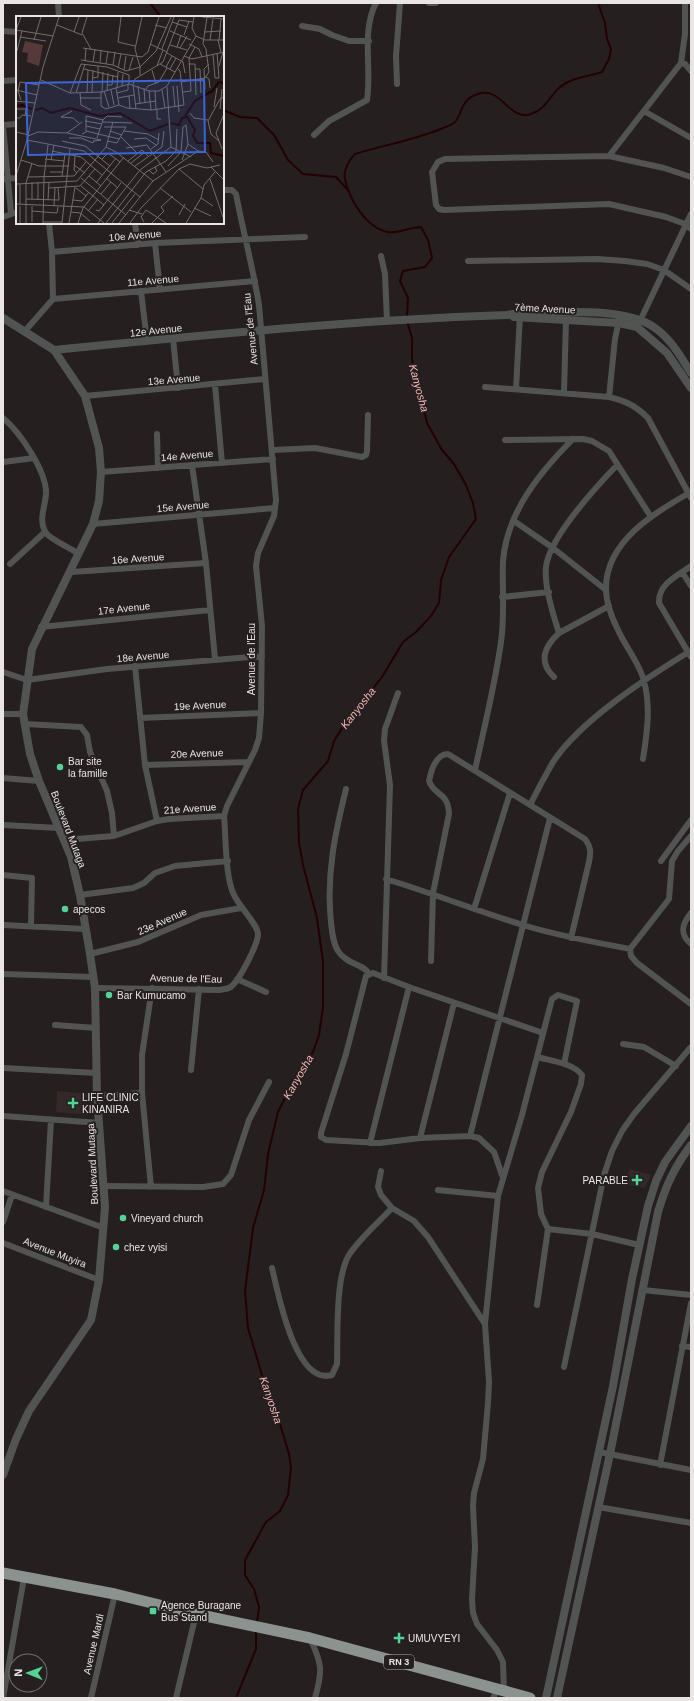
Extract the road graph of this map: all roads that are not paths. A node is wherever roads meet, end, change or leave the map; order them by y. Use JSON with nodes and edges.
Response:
{"nodes":[{"id":1,"x":58,"y":3,"type":"edge"},
{"id":2,"x":376,"y":3,"type":"edge"},
{"id":3,"x":400,"y":3,"type":"edge"},
{"id":4,"x":429,"y":3,"type":"edge"},
{"id":5,"x":436,"y":3,"type":"edge"},
{"id":6,"x":685,"y":3,"type":"edge"},
{"id":7,"x":59,"y":16,"type":"edge"},
{"id":8,"x":302,"y":26,"type":"dead end"},
{"id":9,"x":3,"y":31,"type":"edge"},
{"id":10,"x":16,"y":32,"type":"edge"},
{"id":11,"x":688,"y":33,"type":"edge"},
{"id":12,"x":369,"y":41,"type":"junction"},
{"id":13,"x":681,"y":63,"type":"junction"},
{"id":14,"x":691,"y":71,"type":"edge"},
{"id":15,"x":16,"y":80,"type":"edge"},
{"id":16,"x":3,"y":81,"type":"edge"},
{"id":17,"x":397,"y":84,"type":"dead end"},
{"id":18,"x":644,"y":111,"type":"junction"},
{"id":19,"x":16,"y":124,"type":"edge"},
{"id":20,"x":3,"y":125,"type":"edge"},
{"id":21,"x":314,"y":135,"type":"dead end"},
{"id":22,"x":691,"y":138,"type":"edge"},
{"id":23,"x":609,"y":156,"type":"junction"},
{"id":24,"x":691,"y":177,"type":"edge"},
{"id":25,"x":16,"y":178,"type":"edge"},
{"id":26,"x":5,"y":179,"type":"edge"},
{"id":27,"x":224,"y":190,"type":"edge"},
{"id":28,"x":14,"y":213,"type":"edge"},
{"id":29,"x":691,"y":214,"type":"edge"},
{"id":30,"x":3,"y":216,"type":"edge"},
{"id":31,"x":49,"y":224,"type":"edge"},
{"id":32,"x":136,"y":224,"type":"edge"},
{"id":33,"x":685,"y":224,"type":"junction"},
{"id":34,"x":691,"y":229,"type":"edge"},
{"id":35,"x":305,"y":237,"type":"dead end"},
{"id":36,"x":244,"y":238,"type":"junction"},
{"id":37,"x":155,"y":243,"type":"junction"},
{"id":38,"x":138,"y":245,"type":"junction"},
{"id":39,"x":52,"y":252,"type":"junction"},
{"id":40,"x":381,"y":256,"type":"dead end"},
{"id":41,"x":468,"y":261,"type":"dead end"},
{"id":42,"x":664,"y":270,"type":"junction"},
{"id":43,"x":255,"y":281,"type":"junction"},
{"id":44,"x":691,"y":289,"type":"edge"},
{"id":45,"x":160,"y":290,"type":"junction"},
{"id":46,"x":141,"y":291,"type":"junction"},
{"id":47,"x":53,"y":299,"type":"junction"},
{"id":48,"x":520,"y":315,"type":"junction"},
{"id":49,"x":3,"y":318,"type":"edge"},
{"id":50,"x":619,"y":319,"type":"junction"},
{"id":51,"x":566,"y":320,"type":"junction"},
{"id":52,"x":388,"y":321,"type":"junction"},
{"id":53,"x":639,"y":323,"type":"junction"},
{"id":54,"x":261,"y":329,"type":"junction"},
{"id":55,"x":25,"y":332,"type":"junction"},
{"id":56,"x":173,"y":338,"type":"junction"},
{"id":57,"x":147,"y":341,"type":"junction"},
{"id":58,"x":54,"y":350,"type":"junction"},
{"id":59,"x":691,"y":373,"type":"edge"},
{"id":60,"x":265,"y":379,"type":"junction"},
{"id":61,"x":215,"y":385,"type":"junction"},
{"id":62,"x":485,"y":387,"type":"dead end"},
{"id":63,"x":178,"y":388,"type":"junction"},
{"id":64,"x":691,"y":388,"type":"edge"},
{"id":65,"x":516,"y":389,"type":"junction"},
{"id":66,"x":564,"y":393,"type":"junction"},
{"id":67,"x":85,"y":396,"type":"junction"},
{"id":68,"x":609,"y":397,"type":"junction"},
{"id":69,"x":368,"y":415,"type":"dead end"},
{"id":70,"x":3,"y":418,"type":"edge"},
{"id":71,"x":157,"y":434,"type":"dead end"},
{"id":72,"x":573,"y":439,"type":"junction"},
{"id":73,"x":506,"y":440,"type":"dead end"},
{"id":74,"x":273,"y":450,"type":"junction"},
{"id":75,"x":34,"y":458,"type":"junction"},
{"id":76,"x":273,"y":459,"type":"junction"},
{"id":77,"x":3,"y":462,"type":"edge"},
{"id":78,"x":222,"y":463,"type":"junction"},
{"id":79,"x":192,"y":465,"type":"junction"},
{"id":80,"x":617,"y":465,"type":"junction"},
{"id":81,"x":158,"y":468,"type":"junction"},
{"id":82,"x":101,"y":472,"type":"junction"},
{"id":83,"x":690,"y":494,"type":"edge"},
{"id":84,"x":275,"y":508,"type":"junction"},
{"id":85,"x":200,"y":515,"type":"junction"},
{"id":86,"x":651,"y":517,"type":"junction"},
{"id":87,"x":514,"y":521,"type":"junction"},
{"id":88,"x":93,"y":524,"type":"junction"},
{"id":89,"x":45,"y":532,"type":"junction"},
{"id":90,"x":553,"y":548,"type":"junction"},
{"id":91,"x":80,"y":554,"type":"junction"},
{"id":92,"x":206,"y":563,"type":"junction"},
{"id":93,"x":10,"y":564,"type":"dead end"},
{"id":94,"x":691,"y":566,"type":"edge"},
{"id":95,"x":70,"y":572,"type":"junction"},
{"id":96,"x":682,"y":572,"type":"junction"},
{"id":97,"x":691,"y":586,"type":"edge"},
{"id":98,"x":606,"y":590,"type":"junction"},
{"id":99,"x":549,"y":592,"type":"junction"},
{"id":100,"x":502,"y":597,"type":"junction"},
{"id":101,"x":609,"y":606,"type":"junction"},
{"id":102,"x":210,"y":610,"type":"junction"},
{"id":103,"x":41,"y":627,"type":"junction"},
{"id":104,"x":559,"y":633,"type":"junction"},
{"id":105,"x":689,"y":655,"type":"edge"},
{"id":106,"x":262,"y":656,"type":"junction"},
{"id":107,"x":215,"y":659,"type":"junction"},
{"id":108,"x":135,"y":666,"type":"junction"},
{"id":109,"x":3,"y":672,"type":"edge"},
{"id":110,"x":554,"y":677,"type":"dead end"},
{"id":111,"x":27,"y":680,"type":"junction"},
{"id":112,"x":644,"y":680,"type":"junction"},
{"id":113,"x":398,"y":693,"type":"dead end"},
{"id":114,"x":261,"y":713,"type":"junction"},
{"id":115,"x":3,"y":714,"type":"edge"},
{"id":116,"x":23,"y":714,"type":"junction"},
{"id":117,"x":140,"y":718,"type":"junction"},
{"id":118,"x":25,"y":724,"type":"junction"},
{"id":119,"x":642,"y":759,"type":"dead end"},
{"id":120,"x":249,"y":762,"type":"junction"},
{"id":121,"x":145,"y":765,"type":"junction"},
{"id":122,"x":475,"y":770,"type":"junction"},
{"id":123,"x":3,"y":778,"type":"edge"},
{"id":124,"x":39,"y":781,"type":"junction"},
{"id":125,"x":346,"y":789,"type":"dead end"},
{"id":126,"x":510,"y":793,"type":"junction"},
{"id":127,"x":530,"y":805,"type":"junction"},
{"id":128,"x":224,"y":816,"type":"junction"},
{"id":129,"x":550,"y":818,"type":"junction"},
{"id":130,"x":691,"y":820,"type":"edge"},
{"id":131,"x":157,"y":821,"type":"junction"},
{"id":132,"x":3,"y":825,"type":"edge"},
{"id":133,"x":59,"y":828,"type":"junction"},
{"id":134,"x":114,"y":836,"type":"junction"},
{"id":135,"x":691,"y":836,"type":"edge"},
{"id":136,"x":64,"y":840,"type":"junction"},
{"id":137,"x":228,"y":861,"type":"junction"},
{"id":138,"x":661,"y":861,"type":"dead end"},
{"id":139,"x":3,"y":875,"type":"edge"},
{"id":140,"x":386,"y":880,"type":"junction"},
{"id":141,"x":433,"y":893,"type":"junction"},
{"id":142,"x":80,"y":894,"type":"junction"},
{"id":143,"x":241,"y":908,"type":"junction"},
{"id":144,"x":474,"y":908,"type":"junction"},
{"id":145,"x":691,"y":913,"type":"edge"},
{"id":146,"x":3,"y":925,"type":"edge"},
{"id":147,"x":523,"y":925,"type":"junction"},
{"id":148,"x":31,"y":926,"type":"junction"},
{"id":149,"x":85,"y":929,"type":"junction"},
{"id":150,"x":571,"y":938,"type":"junction"},
{"id":151,"x":691,"y":944,"type":"edge"},
{"id":152,"x":630,"y":949,"type":"junction"},
{"id":153,"x":90,"y":954,"type":"junction"},
{"id":154,"x":431,"y":961,"type":"dead end"},
{"id":155,"x":3,"y":974,"type":"edge"},
{"id":156,"x":369,"y":974,"type":"junction"},
{"id":157,"x":94,"y":977,"type":"junction"},
{"id":158,"x":384,"y":978,"type":"junction"},
{"id":159,"x":237,"y":979,"type":"junction"},
{"id":160,"x":409,"y":987,"type":"junction"},
{"id":161,"x":95,"y":988,"type":"junction"},
{"id":162,"x":152,"y":988,"type":"junction"},
{"id":163,"x":199,"y":989,"type":"junction"},
{"id":164,"x":266,"y":992,"type":"dead end"},
{"id":165,"x":454,"y":1003,"type":"junction"},
{"id":166,"x":691,"y":1004,"type":"edge"},
{"id":167,"x":500,"y":1018,"type":"junction"},
{"id":168,"x":55,"y":1025,"type":"dead end"},
{"id":169,"x":96,"y":1028,"type":"junction"},
{"id":170,"x":543,"y":1033,"type":"junction"},
{"id":171,"x":623,"y":1044,"type":"dead end"},
{"id":172,"x":691,"y":1048,"type":"edge"},
{"id":173,"x":537,"y":1057,"type":"junction"},
{"id":174,"x":564,"y":1064,"type":"junction"},
{"id":175,"x":676,"y":1066,"type":"junction"},
{"id":176,"x":3,"y":1068,"type":"edge"},
{"id":177,"x":191,"y":1070,"type":"dead end"},
{"id":178,"x":96,"y":1073,"type":"junction"},
{"id":179,"x":269,"y":1082,"type":"dead end"},
{"id":180,"x":142,"y":1092,"type":"junction"},
{"id":181,"x":98,"y":1096,"type":"junction"},
{"id":182,"x":3,"y":1116,"type":"edge"},
{"id":183,"x":51,"y":1120,"type":"junction"},
{"id":184,"x":100,"y":1123,"type":"junction"},
{"id":185,"x":691,"y":1126,"type":"edge"},
{"id":186,"x":470,"y":1136,"type":"junction"},
{"id":187,"x":420,"y":1138,"type":"junction"},
{"id":188,"x":370,"y":1143,"type":"junction"},
{"id":189,"x":691,"y":1145,"type":"edge"},
{"id":190,"x":381,"y":1171,"type":"dead end"},
{"id":191,"x":502,"y":1178,"type":"junction"},
{"id":192,"x":104,"y":1186,"type":"junction"},
{"id":193,"x":151,"y":1187,"type":"junction"},
{"id":194,"x":438,"y":1190,"type":"dead end"},
{"id":195,"x":3,"y":1191,"type":"edge"},
{"id":196,"x":12,"y":1195,"type":"junction"},
{"id":197,"x":498,"y":1196,"type":"junction"},
{"id":198,"x":46,"y":1207,"type":"junction"},
{"id":199,"x":392,"y":1208,"type":"junction"},
{"id":200,"x":3,"y":1222,"type":"edge"},
{"id":201,"x":104,"y":1228,"type":"junction"},
{"id":202,"x":548,"y":1229,"type":"junction"},
{"id":203,"x":592,"y":1234,"type":"junction"},
{"id":204,"x":3,"y":1243,"type":"edge"},
{"id":205,"x":639,"y":1245,"type":"junction"},
{"id":206,"x":272,"y":1268,"type":"dead end"},
{"id":207,"x":99,"y":1280,"type":"junction"},
{"id":208,"x":643,"y":1290,"type":"junction"},
{"id":209,"x":691,"y":1295,"type":"edge"},
{"id":210,"x":691,"y":1303,"type":"edge"},
{"id":211,"x":536,"y":1305,"type":"dead end"},
{"id":212,"x":485,"y":1324,"type":"junction"},
{"id":213,"x":682,"y":1346,"type":"junction"},
{"id":214,"x":691,"y":1347,"type":"edge"},
{"id":215,"x":564,"y":1367,"type":"dead end"},
{"id":216,"x":599,"y":1452,"type":"junction"},
{"id":217,"x":610,"y":1454,"type":"junction"},
{"id":218,"x":660,"y":1465,"type":"junction"},
{"id":219,"x":691,"y":1470,"type":"edge"},
{"id":220,"x":3,"y":1475,"type":"edge"},
{"id":221,"x":598,"y":1507,"type":"junction"},
{"id":222,"x":691,"y":1523,"type":"edge"},
{"id":223,"x":3,"y":1573,"type":"edge"},
{"id":224,"x":24,"y":1578,"type":"junction"},
{"id":225,"x":114,"y":1594,"type":"junction"},
{"id":226,"x":196,"y":1614,"type":"junction"},
{"id":227,"x":310,"y":1638,"type":"junction"},
{"id":228,"x":498,"y":1693,"type":"edge"},
{"id":229,"x":3,"y":1698,"type":"edge"},
{"id":230,"x":91,"y":1698,"type":"edge"},
{"id":231,"x":176,"y":1698,"type":"edge"},
{"id":232,"x":315,"y":1698,"type":"edge"},
{"id":233,"x":530,"y":1698,"type":"edge"},
{"id":234,"x":546,"y":1698,"type":"edge"},
{"id":235,"x":557,"y":1698,"type":"edge"}],
"edges":[{"from":1,"to":7,"type":"street"},
{"from":2,"to":12,"type":"street"},
{"from":3,"to":17,"type":"street"},
{"from":4,"to":5,"type":"street"},
{"from":6,"to":11,"type":"street"},
{"from":8,"to":12,"type":"street"},
{"from":9,"to":10,"type":"street"},
{"from":11,"to":13,"type":"street"},
{"from":12,"to":21,"type":"street"},
{"from":13,"to":14,"type":"street"},
{"from":13,"to":18,"type":"street"},
{"from":15,"to":16,"type":"street"},
{"from":18,"to":22,"type":"street"},
{"from":18,"to":23,"type":"street"},
{"from":19,"to":20,"type":"street"},
{"from":20,"to":26,"type":"street"},
{"from":23,"to":24,"type":"street"},
{"from":23,"to":33,"type":"street"},
{"from":25,"to":26,"type":"street"},
{"from":26,"to":28,"type":"street"},
{"from":27,"to":36,"type":"street","name":"Avenue de l'Eau"},
{"from":28,"to":30,"type":"street"},
{"from":29,"to":33,"type":"street"},
{"from":31,"to":39,"type":"street"},
{"from":32,"to":38,"type":"street"},
{"from":33,"to":34,"type":"street"},
{"from":33,"to":42,"type":"street"},
{"from":35,"to":36,"type":"street","name":"10e Avenue"},
{"from":36,"to":37,"type":"street","name":"10e Avenue"},
{"from":36,"to":43,"type":"street","name":"Avenue de l'Eau"},
{"from":37,"to":38,"type":"street","name":"10e Avenue"},
{"from":37,"to":45,"type":"street"},
{"from":38,"to":39,"type":"street","name":"10e Avenue"},
{"from":39,"to":47,"type":"street"},
{"from":40,"to":52,"type":"street"},
{"from":41,"to":42,"type":"street"},
{"from":42,"to":44,"type":"street"},
{"from":42,"to":53,"type":"street"},
{"from":43,"to":45,"type":"street","name":"11e Avenue"},
{"from":43,"to":54,"type":"street","name":"Avenue de l'Eau"},
{"from":45,"to":46,"type":"street","name":"11e Avenue"},
{"from":46,"to":47,"type":"street","name":"11e Avenue"},
{"from":46,"to":57,"type":"street"},
{"from":47,"to":55,"type":"street"},
{"from":48,"to":50,"type":"street","name":"7ème Avenue"},
{"from":48,"to":51,"type":"street","name":"7ème Avenue"},
{"from":48,"to":52,"type":"street","name":"7ème Avenue"},
{"from":48,"to":65,"type":"street"},
{"from":49,"to":55,"type":"street","name":"Boulevard Mutaga"},
{"from":50,"to":51,"type":"street","name":"7ème Avenue"},
{"from":50,"to":53,"type":"street","name":"7ème Avenue"},
{"from":50,"to":68,"type":"street"},
{"from":51,"to":66,"type":"street"},
{"from":52,"to":54,"type":"street","name":"12e Avenue"},
{"from":53,"to":59,"type":"street","name":"7ème Avenue"},
{"from":53,"to":64,"type":"street","name":"7ème Avenue"},
{"from":54,"to":56,"type":"street","name":"12e Avenue"},
{"from":54,"to":60,"type":"street","name":"Avenue de l'Eau"},
{"from":55,"to":58,"type":"street","name":"Boulevard Mutaga"},
{"from":56,"to":57,"type":"street","name":"12e Avenue"},
{"from":56,"to":63,"type":"street"},
{"from":57,"to":58,"type":"street","name":"12e Avenue"},
{"from":58,"to":67,"type":"street","name":"Boulevard Mutaga"},
{"from":60,"to":61,"type":"street","name":"13e Avenue"},
{"from":60,"to":74,"type":"street","name":"Avenue de l'Eau"},
{"from":61,"to":63,"type":"street","name":"13e Avenue"},
{"from":61,"to":78,"type":"street"},
{"from":62,"to":65,"type":"street"},
{"from":63,"to":67,"type":"street","name":"13e Avenue"},
{"from":65,"to":66,"type":"street"},
{"from":66,"to":68,"type":"street"},
{"from":67,"to":82,"type":"street","name":"Boulevard Mutaga"},
{"from":68,"to":83,"type":"street"},
{"from":69,"to":74,"type":"street"},
{"from":70,"to":75,"type":"street"},
{"from":71,"to":81,"type":"street"},
{"from":72,"to":73,"type":"street"},
{"from":72,"to":80,"type":"street"},
{"from":72,"to":87,"type":"street"},
{"from":74,"to":76,"type":"street","name":"Avenue de l'Eau"},
{"from":75,"to":77,"type":"street"},
{"from":75,"to":89,"type":"street"},
{"from":76,"to":78,"type":"street","name":"14e Avenue"},
{"from":76,"to":84,"type":"street","name":"Avenue de l'Eau"},
{"from":78,"to":79,"type":"street","name":"14e Avenue"},
{"from":79,"to":81,"type":"street","name":"14e Avenue"},
{"from":79,"to":85,"type":"street"},
{"from":80,"to":86,"type":"street"},
{"from":80,"to":90,"type":"street"},
{"from":81,"to":82,"type":"street","name":"14e Avenue"},
{"from":82,"to":88,"type":"street","name":"Boulevard Mutaga"},
{"from":83,"to":86,"type":"street"},
{"from":84,"to":85,"type":"street","name":"15e Avenue"},
{"from":84,"to":106,"type":"street","name":"Avenue de l'Eau"},
{"from":85,"to":88,"type":"street","name":"15e Avenue"},
{"from":85,"to":92,"type":"street"},
{"from":86,"to":98,"type":"street"},
{"from":87,"to":90,"type":"street"},
{"from":87,"to":100,"type":"street"},
{"from":88,"to":91,"type":"street","name":"Boulevard Mutaga"},
{"from":89,"to":91,"type":"street"},
{"from":89,"to":93,"type":"street"},
{"from":90,"to":98,"type":"street"},
{"from":90,"to":99,"type":"street"},
{"from":91,"to":95,"type":"street","name":"Boulevard Mutaga"},
{"from":92,"to":95,"type":"street","name":"16e Avenue"},
{"from":92,"to":102,"type":"street"},
{"from":94,"to":96,"type":"street"},
{"from":95,"to":103,"type":"street","name":"Boulevard Mutaga"},
{"from":96,"to":97,"type":"street"},
{"from":96,"to":105,"type":"street"},
{"from":98,"to":101,"type":"street"},
{"from":99,"to":100,"type":"street"},
{"from":99,"to":104,"type":"street"},
{"from":100,"to":122,"type":"street"},
{"from":101,"to":104,"type":"street"},
{"from":101,"to":112,"type":"street"},
{"from":102,"to":103,"type":"street","name":"17e Avenue"},
{"from":102,"to":107,"type":"street"},
{"from":103,"to":111,"type":"street","name":"Boulevard Mutaga"},
{"from":104,"to":110,"type":"street"},
{"from":105,"to":112,"type":"street"},
{"from":106,"to":107,"type":"street","name":"18e Avenue"},
{"from":106,"to":114,"type":"street","name":"Avenue de l'Eau"},
{"from":107,"to":108,"type":"street","name":"18e Avenue"},
{"from":108,"to":111,"type":"street","name":"18e Avenue"},
{"from":108,"to":117,"type":"street"},
{"from":109,"to":111,"type":"street"},
{"from":111,"to":116,"type":"street","name":"Boulevard Mutaga"},
{"from":112,"to":119,"type":"street"},
{"from":112,"to":127,"type":"street"},
{"from":113,"to":140,"type":"street"},
{"from":114,"to":117,"type":"street","name":"19e Avenue"},
{"from":114,"to":120,"type":"street","name":"Avenue de l'Eau"},
{"from":115,"to":116,"type":"street"},
{"from":116,"to":118,"type":"street","name":"Boulevard Mutaga"},
{"from":117,"to":121,"type":"street"},
{"from":118,"to":124,"type":"street","name":"Boulevard Mutaga"},
{"from":118,"to":134,"type":"street"},
{"from":120,"to":121,"type":"street","name":"20e Avenue"},
{"from":120,"to":128,"type":"street","name":"Avenue de l'Eau"},
{"from":121,"to":131,"type":"street"},
{"from":122,"to":126,"type":"street"},
{"from":122,"to":141,"type":"street"},
{"from":123,"to":124,"type":"street"},
{"from":124,"to":133,"type":"street","name":"Boulevard Mutaga"},
{"from":125,"to":156,"type":"street"},
{"from":126,"to":127,"type":"street"},
{"from":126,"to":144,"type":"street"},
{"from":127,"to":129,"type":"street"},
{"from":128,"to":131,"type":"street","name":"21e Avenue"},
{"from":128,"to":137,"type":"street","name":"Avenue de l'Eau"},
{"from":129,"to":147,"type":"street"},
{"from":129,"to":150,"type":"street"},
{"from":130,"to":138,"type":"street"},
{"from":131,"to":134,"type":"street","name":"21e Avenue"},
{"from":132,"to":133,"type":"street"},
{"from":133,"to":136,"type":"street","name":"Boulevard Mutaga"},
{"from":134,"to":136,"type":"street","name":"21e Avenue"},
{"from":135,"to":152,"type":"street"},
{"from":136,"to":142,"type":"street","name":"Boulevard Mutaga"},
{"from":137,"to":142,"type":"street"},
{"from":137,"to":143,"type":"street","name":"Avenue de l'Eau"},
{"from":139,"to":148,"type":"street"},
{"from":140,"to":141,"type":"street"},
{"from":140,"to":158,"type":"street"},
{"from":141,"to":144,"type":"street"},
{"from":141,"to":154,"type":"street"},
{"from":142,"to":149,"type":"street","name":"Boulevard Mutaga"},
{"from":143,"to":153,"type":"street","name":"23e Avenue"},
{"from":143,"to":159,"type":"street","name":"Avenue de l'Eau"},
{"from":144,"to":147,"type":"street"},
{"from":145,"to":151,"type":"street"},
{"from":146,"to":148,"type":"street"},
{"from":147,"to":150,"type":"street"},
{"from":147,"to":167,"type":"street"},
{"from":148,"to":149,"type":"street"},
{"from":149,"to":153,"type":"street","name":"Boulevard Mutaga"},
{"from":150,"to":152,"type":"street"},
{"from":152,"to":166,"type":"street"},
{"from":153,"to":157,"type":"street","name":"Boulevard Mutaga"},
{"from":155,"to":157,"type":"street"},
{"from":156,"to":158,"type":"street"},
{"from":156,"to":188,"type":"street"},
{"from":157,"to":161,"type":"street","name":"Boulevard Mutaga"},
{"from":158,"to":160,"type":"street"},
{"from":159,"to":163,"type":"street","name":"Avenue de l'Eau"},
{"from":159,"to":164,"type":"street"},
{"from":160,"to":165,"type":"street"},
{"from":160,"to":188,"type":"street"},
{"from":161,"to":162,"type":"street","name":"Avenue de l'Eau"},
{"from":161,"to":169,"type":"street","name":"Boulevard Mutaga"},
{"from":162,"to":163,"type":"street","name":"Avenue de l'Eau"},
{"from":162,"to":180,"type":"street"},
{"from":163,"to":177,"type":"street"},
{"from":165,"to":167,"type":"street"},
{"from":165,"to":187,"type":"street"},
{"from":167,"to":170,"type":"street"},
{"from":167,"to":186,"type":"street"},
{"from":168,"to":169,"type":"street"},
{"from":169,"to":178,"type":"street","name":"Boulevard Mutaga"},
{"from":170,"to":173,"type":"street"},
{"from":170,"to":174,"type":"street"},
{"from":171,"to":175,"type":"street"},
{"from":172,"to":175,"type":"street"},
{"from":173,"to":174,"type":"street"},
{"from":173,"to":191,"type":"street"},
{"from":174,"to":202,"type":"street"},
{"from":175,"to":203,"type":"street"},
{"from":176,"to":178,"type":"street"},
{"from":178,"to":181,"type":"street","name":"Boulevard Mutaga"},
{"from":179,"to":193,"type":"street"},
{"from":180,"to":181,"type":"street"},
{"from":180,"to":193,"type":"street"},
{"from":181,"to":184,"type":"street","name":"Boulevard Mutaga"},
{"from":182,"to":183,"type":"street"},
{"from":183,"to":184,"type":"street"},
{"from":183,"to":198,"type":"street"},
{"from":184,"to":192,"type":"street","name":"Boulevard Mutaga"},
{"from":185,"to":205,"type":"street"},
{"from":186,"to":187,"type":"street"},
{"from":186,"to":191,"type":"street"},
{"from":187,"to":188,"type":"street"},
{"from":189,"to":208,"type":"street"},
{"from":190,"to":199,"type":"street"},
{"from":191,"to":197,"type":"street"},
{"from":192,"to":193,"type":"street"},
{"from":192,"to":201,"type":"street","name":"Boulevard Mutaga"},
{"from":194,"to":197,"type":"street"},
{"from":195,"to":196,"type":"street"},
{"from":196,"to":198,"type":"street"},
{"from":196,"to":200,"type":"street"},
{"from":197,"to":212,"type":"street"},
{"from":198,"to":201,"type":"street"},
{"from":199,"to":206,"type":"street"},
{"from":199,"to":212,"type":"street"},
{"from":201,"to":207,"type":"street","name":"Boulevard Mutaga"},
{"from":202,"to":203,"type":"street"},
{"from":202,"to":211,"type":"street"},
{"from":203,"to":205,"type":"street"},
{"from":203,"to":215,"type":"street"},
{"from":204,"to":207,"type":"street","name":"Avenue Muyira"},
{"from":205,"to":216,"type":"street"},
{"from":207,"to":220,"type":"street","name":"Boulevard Mutaga"},
{"from":208,"to":209,"type":"street"},
{"from":208,"to":217,"type":"street"},
{"from":210,"to":213,"type":"street"},
{"from":212,"to":228,"type":"street"},
{"from":213,"to":214,"type":"street"},
{"from":213,"to":218,"type":"street"},
{"from":216,"to":217,"type":"street"},
{"from":216,"to":234,"type":"street"},
{"from":217,"to":218,"type":"street"},
{"from":217,"to":221,"type":"street"},
{"from":218,"to":219,"type":"street"},
{"from":221,"to":222,"type":"street"},
{"from":221,"to":235,"type":"street"},
{"from":223,"to":224,"type":"highway","number":"RN 3"},
{"from":224,"to":225,"type":"highway","number":"RN 3"},
{"from":224,"to":229,"type":"street"},
{"from":225,"to":226,"type":"highway","number":"RN 3"},
{"from":225,"to":230,"type":"street","name":"Avenue Mardi"},
{"from":226,"to":227,"type":"highway","number":"RN 3"},
{"from":226,"to":231,"type":"street"},
{"from":227,"to":228,"type":"highway","number":"RN 3"},
{"from":227,"to":232,"type":"street"},
{"from":228,"to":233,"type":"highway","number":"RN 3"}]}
